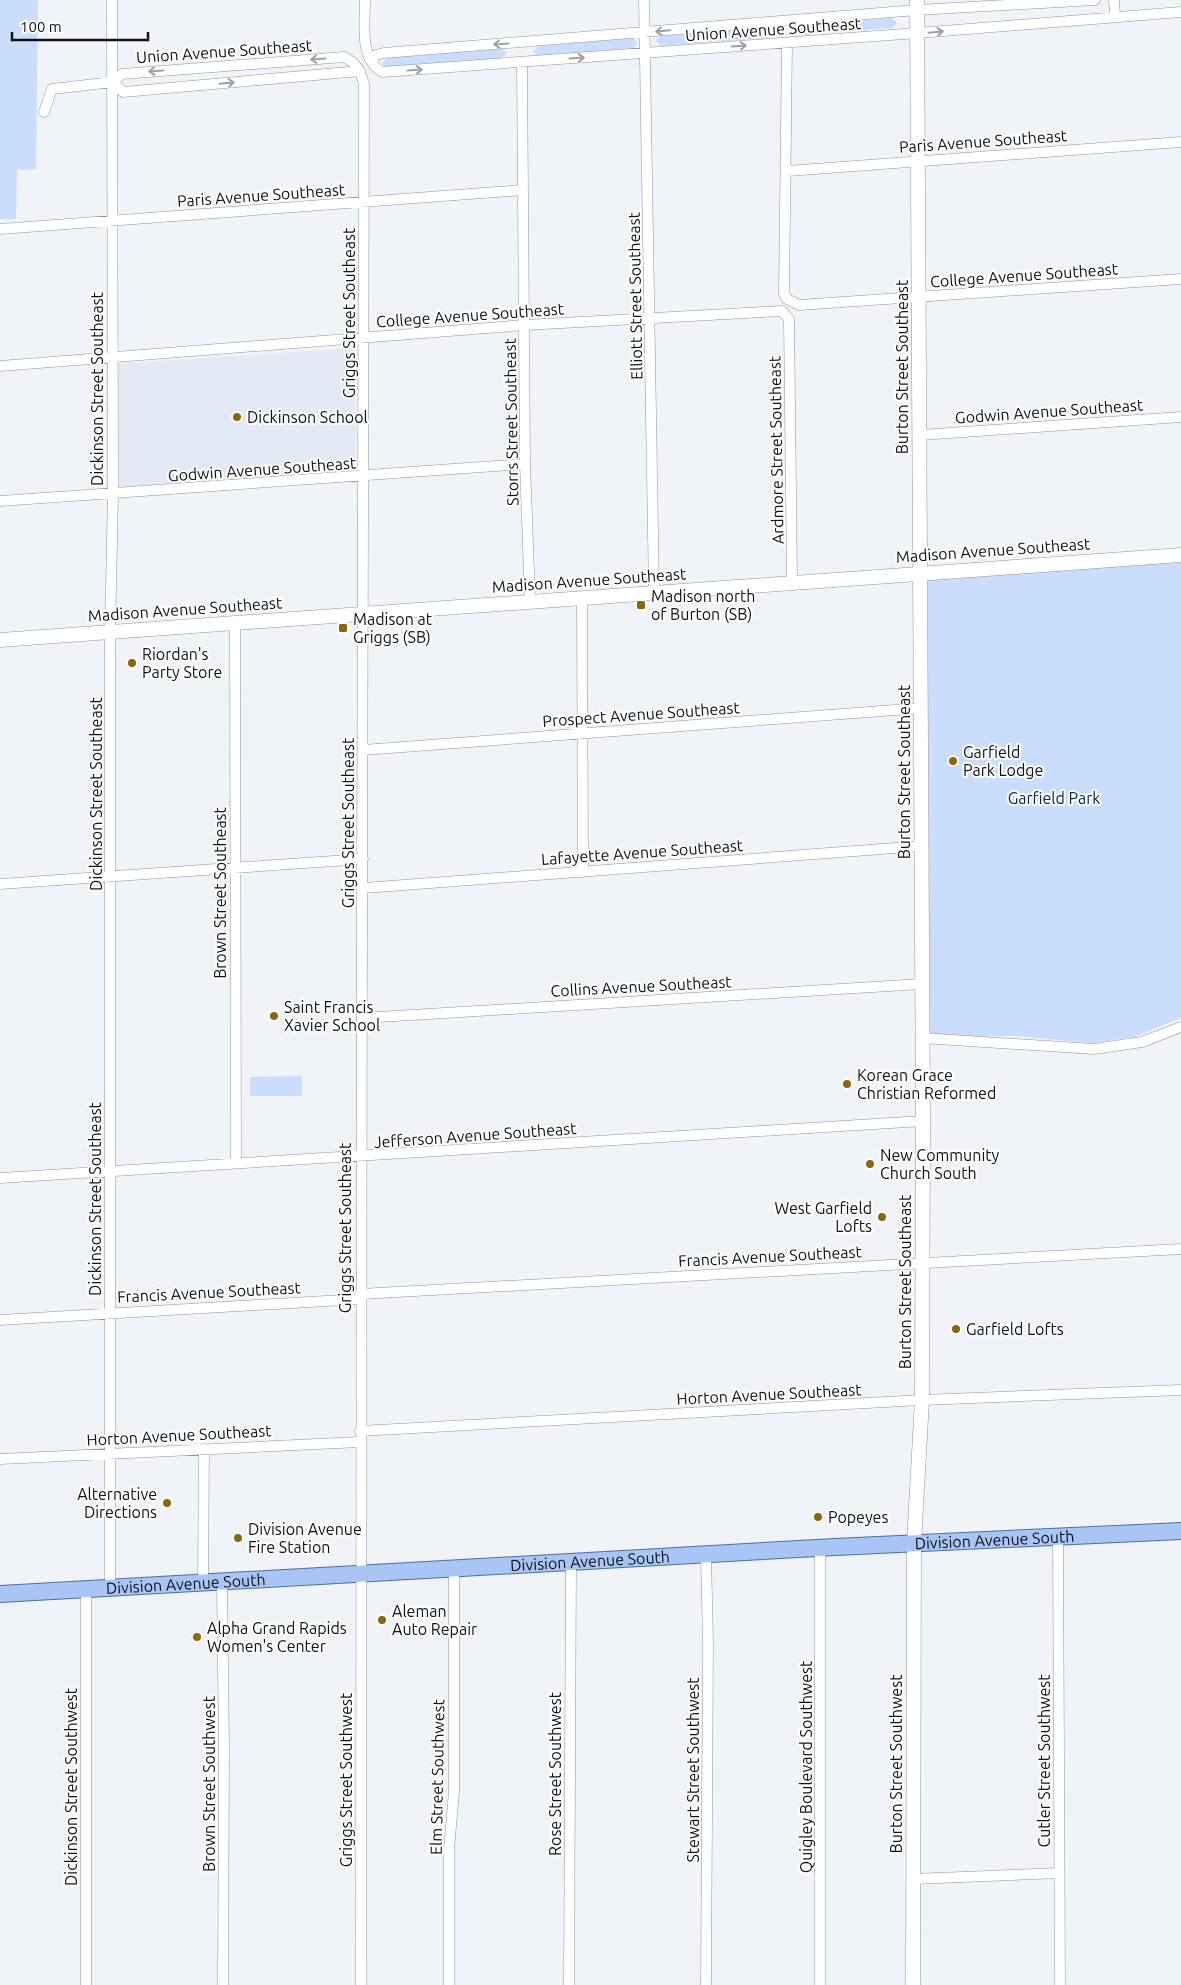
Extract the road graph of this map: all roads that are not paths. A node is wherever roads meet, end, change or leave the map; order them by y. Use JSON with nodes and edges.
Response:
{"nodes":[{"id":1,"x":112,"y":0,"type":"edge"},
{"id":2,"x":365,"y":0,"type":"edge"},
{"id":3,"x":644,"y":0,"type":"edge"},
{"id":4,"x":1095,"y":0,"type":"edge"},
{"id":5,"x":1114,"y":0,"type":"edge"},
{"id":6,"x":917,"y":5,"type":"edge"},
{"id":7,"x":1181,"y":12,"type":"edge"},
{"id":8,"x":1115,"y":16,"type":"junction"},
{"id":9,"x":645,"y":32,"type":"junction"},
{"id":10,"x":918,"y":34,"type":"junction"},
{"id":11,"x":787,"y":43,"type":"junction"},
{"id":12,"x":646,"y":53,"type":"junction"},
{"id":13,"x":372,"y":61,"type":"junction"},
{"id":14,"x":522,"y":62,"type":"junction"},
{"id":15,"x":360,"y":71,"type":"junction"},
{"id":16,"x":113,"y":82,"type":"junction"},
{"id":17,"x":44,"y":112,"type":"dead end"},
{"id":18,"x":1181,"y":142,"type":"edge"},
{"id":19,"x":918,"y":160,"type":"junction"},
{"id":20,"x":787,"y":171,"type":"junction"},
{"id":21,"x":523,"y":190,"type":"junction"},
{"id":22,"x":364,"y":202,"type":"junction"},
{"id":23,"x":112,"y":220,"type":"junction"},
{"id":24,"x":0,"y":229,"type":"edge"},
{"id":25,"x":1181,"y":279,"type":"edge"},
{"id":26,"x":919,"y":298,"type":"junction"},
{"id":27,"x":651,"y":317,"type":"junction"},
{"id":28,"x":789,"y":319,"type":"joint"},
{"id":29,"x":525,"y":325,"type":"junction"},
{"id":30,"x":364,"y":338,"type":"junction"},
{"id":31,"x":111,"y":358,"type":"junction"},
{"id":32,"x":0,"y":366,"type":"edge"},
{"id":33,"x":1181,"y":416,"type":"edge"},
{"id":34,"x":920,"y":434,"type":"junction"},
{"id":35,"x":525,"y":464,"type":"junction"},
{"id":36,"x":365,"y":477,"type":"junction"},
{"id":37,"x":113,"y":495,"type":"junction"},
{"id":38,"x":0,"y":501,"type":"edge"},
{"id":39,"x":1181,"y":555,"type":"edge"},
{"id":40,"x":921,"y":573,"type":"junction"},
{"id":41,"x":792,"y":581,"type":"junction"},
{"id":42,"x":654,"y":592,"type":"junction"},
{"id":43,"x":582,"y":598,"type":"junction"},
{"id":44,"x":530,"y":602,"type":"junction"},
{"id":45,"x":364,"y":615,"type":"junction"},
{"id":46,"x":235,"y":624,"type":"junction"},
{"id":47,"x":110,"y":632,"type":"junction"},
{"id":48,"x":0,"y":640,"type":"edge"},
{"id":49,"x":922,"y":708,"type":"junction"},
{"id":50,"x":581,"y":733,"type":"junction"},
{"id":51,"x":363,"y":750,"type":"junction"},
{"id":52,"x":922,"y":846,"type":"junction"},
{"id":53,"x":363,"y":860,"type":"junction"},
{"id":54,"x":235,"y":869,"type":"junction"},
{"id":55,"x":583,"y":872,"type":"junction"},
{"id":56,"x":111,"y":876,"type":"junction"},
{"id":57,"x":0,"y":884,"type":"edge"},
{"id":58,"x":364,"y":888,"type":"junction"},
{"id":59,"x":922,"y":984,"type":"junction"},
{"id":60,"x":362,"y":1018,"type":"junction"},
{"id":61,"x":1181,"y":1027,"type":"edge"},
{"id":62,"x":922,"y":1038,"type":"junction"},
{"id":63,"x":923,"y":1121,"type":"junction"},
{"id":64,"x":360,"y":1157,"type":"junction"},
{"id":65,"x":236,"y":1163,"type":"junction"},
{"id":66,"x":110,"y":1171,"type":"junction"},
{"id":67,"x":0,"y":1178,"type":"edge"},
{"id":68,"x":1181,"y":1249,"type":"edge"},
{"id":69,"x":922,"y":1262,"type":"junction"},
{"id":70,"x":360,"y":1296,"type":"junction"},
{"id":71,"x":109,"y":1313,"type":"junction"},
{"id":72,"x":0,"y":1320,"type":"edge"},
{"id":73,"x":1181,"y":1390,"type":"edge"},
{"id":74,"x":922,"y":1400,"type":"junction"},
{"id":75,"x":360,"y":1436,"type":"junction"},
{"id":76,"x":204,"y":1449,"type":"junction"},
{"id":77,"x":110,"y":1454,"type":"junction"},
{"id":78,"x":0,"y":1460,"type":"edge"},
{"id":79,"x":1181,"y":1531,"type":"edge"},
{"id":80,"x":1058,"y":1536,"type":"junction"},
{"id":81,"x":914,"y":1543,"type":"junction"},
{"id":82,"x":820,"y":1549,"type":"junction"},
{"id":83,"x":706,"y":1555,"type":"junction"},
{"id":84,"x":570,"y":1563,"type":"junction"},
{"id":85,"x":454,"y":1569,"type":"junction"},
{"id":86,"x":360,"y":1575,"type":"junction"},
{"id":87,"x":222,"y":1582,"type":"junction"},
{"id":88,"x":203,"y":1583,"type":"junction"},
{"id":89,"x":110,"y":1588,"type":"junction"},
{"id":90,"x":86,"y":1590,"type":"junction"},
{"id":91,"x":0,"y":1594,"type":"edge"},
{"id":92,"x":1059,"y":1873,"type":"junction"},
{"id":93,"x":913,"y":1879,"type":"junction"},
{"id":94,"x":86,"y":1985,"type":"edge"},
{"id":95,"x":223,"y":1985,"type":"edge"},
{"id":96,"x":361,"y":1985,"type":"edge"},
{"id":97,"x":449,"y":1985,"type":"edge"},
{"id":98,"x":569,"y":1985,"type":"edge"},
{"id":99,"x":706,"y":1985,"type":"edge"},
{"id":100,"x":820,"y":1985,"type":"edge"},
{"id":101,"x":913,"y":1985,"type":"edge"},
{"id":102,"x":1060,"y":1985,"type":"edge"}],
"edges":[{"from":1,"to":16,"type":"street","name":"Dickinson Street Southeast"},
{"from":2,"to":13,"type":"street"},
{"from":3,"to":9,"type":"street","name":"Elliott Street Southeast"},
{"from":4,"to":6,"type":"street"},
{"from":5,"to":8,"type":"street"},
{"from":6,"to":9,"type":"street","one_way":true},
{"from":6,"to":10,"type":"main road","name":"Burton Street Southeast"},
{"from":7,"to":8,"type":"street","name":"Union Avenue Southeast"},
{"from":10,"to":8,"type":"street","name":"Union Avenue Southeast","one_way":true},
{"from":9,"to":12,"type":"street","name":"Elliott Street Southeast"},
{"from":9,"to":13,"type":"street","one_way":true},
{"from":10,"to":11,"type":"street","name":"Union Avenue Southeast"},
{"from":10,"to":19,"type":"main road","name":"Burton Street Southeast"},
{"from":12,"to":11,"type":"street","name":"Union Avenue Southeast","one_way":true},
{"from":11,"to":20,"type":"street"},
{"from":14,"to":12,"type":"street","name":"Union Avenue Southeast","one_way":true},
{"from":12,"to":27,"type":"street","name":"Elliott Street Southeast"},
{"from":13,"to":14,"type":"street","name":"Union Avenue Southeast","one_way":true},
{"from":14,"to":21,"type":"street","name":"Storrs Street Southeast"},
{"from":16,"to":15,"type":"street","one_way":true},
{"from":15,"to":16,"type":"street","name":"Union Avenue Southeast","one_way":true},
{"from":15,"to":22,"type":"street","name":"Griggs Street Southeast"},
{"from":16,"to":17,"type":"street","name":"Union Avenue Southeast"},
{"from":16,"to":23,"type":"street","name":"Dickinson Street Southeast"},
{"from":18,"to":19,"type":"street","name":"Paris Avenue Southeast"},
{"from":19,"to":20,"type":"street","name":"Paris Avenue Southeast"},
{"from":19,"to":26,"type":"main road","name":"Burton Street Southeast"},
{"from":20,"to":26,"type":"street","name":"College Avenue Southeast"},
{"from":21,"to":22,"type":"street","name":"Paris Avenue Southeast"},
{"from":21,"to":29,"type":"street","name":"Storrs Street Southeast"},
{"from":22,"to":23,"type":"street","name":"Paris Avenue Southeast"},
{"from":22,"to":30,"type":"street","name":"Griggs Street Southeast"},
{"from":23,"to":24,"type":"street","name":"Paris Avenue Southeast"},
{"from":23,"to":31,"type":"street","name":"Dickinson Street Southeast"},
{"from":25,"to":26,"type":"street","name":"College Avenue Southeast"},
{"from":26,"to":34,"type":"main road","name":"Burton Street Southeast"},
{"from":27,"to":28,"type":"street","name":"College Avenue Southeast"},
{"from":27,"to":29,"type":"street","name":"College Avenue Southeast"},
{"from":27,"to":42,"type":"street","name":"Elliott Street Southeast"},
{"from":28,"to":41,"type":"street","name":"Ardmore Street Southeast"},
{"from":29,"to":30,"type":"street","name":"College Avenue Southeast"},
{"from":29,"to":35,"type":"street","name":"Storrs Street Southeast"},
{"from":30,"to":31,"type":"street","name":"College Avenue Southeast"},
{"from":30,"to":36,"type":"street","name":"Griggs Street Southeast"},
{"from":31,"to":32,"type":"street","name":"College Avenue Southeast"},
{"from":31,"to":37,"type":"street","name":"Dickinson Street Southeast"},
{"from":33,"to":34,"type":"street","name":"Godwin Avenue Southeast"},
{"from":34,"to":40,"type":"main road","name":"Burton Street Southeast"},
{"from":35,"to":36,"type":"street","name":"Godwin Avenue Southeast"},
{"from":35,"to":44,"type":"street","name":"Storrs Street Southeast"},
{"from":36,"to":37,"type":"street","name":"Godwin Avenue Southeast"},
{"from":36,"to":45,"type":"street","name":"Griggs Street Southeast"},
{"from":37,"to":38,"type":"street","name":"Godwin Avenue Southeast"},
{"from":37,"to":47,"type":"street","name":"Dickinson Street Southeast"},
{"from":39,"to":40,"type":"main road","name":"Madison Avenue Southeast"},
{"from":40,"to":41,"type":"main road","name":"Madison Avenue Southeast"},
{"from":40,"to":49,"type":"main road","name":"Burton Street Southeast"},
{"from":41,"to":42,"type":"main road","name":"Madison Avenue Southeast"},
{"from":42,"to":43,"type":"main road","name":"Madison Avenue Southeast"},
{"from":43,"to":44,"type":"main road","name":"Madison Avenue Southeast"},
{"from":43,"to":50,"type":"street"},
{"from":44,"to":45,"type":"main road","name":"Madison Avenue Southeast"},
{"from":45,"to":46,"type":"main road","name":"Madison Avenue Southeast"},
{"from":45,"to":51,"type":"street","name":"Griggs Street Southeast"},
{"from":46,"to":47,"type":"main road","name":"Madison Avenue Southeast"},
{"from":46,"to":54,"type":"street","name":"Brown Street Southeast"},
{"from":47,"to":48,"type":"main road","name":"Madison Avenue Southeast"},
{"from":47,"to":56,"type":"street","name":"Dickinson Street Southeast"},
{"from":49,"to":50,"type":"street","name":"Prospect Avenue Southeast"},
{"from":49,"to":52,"type":"main road","name":"Burton Street Southeast"},
{"from":50,"to":51,"type":"street","name":"Prospect Avenue Southeast"},
{"from":50,"to":55,"type":"street"},
{"from":51,"to":53,"type":"street","name":"Griggs Street Southeast"},
{"from":52,"to":55,"type":"street","name":"Lafayette Avenue Southeast"},
{"from":52,"to":59,"type":"main road","name":"Burton Street Southeast"},
{"from":53,"to":54,"type":"street"},
{"from":53,"to":58,"type":"street","name":"Griggs Street Southeast"},
{"from":54,"to":56,"type":"street"},
{"from":54,"to":65,"type":"street","name":"Brown Street Southeast"},
{"from":55,"to":58,"type":"street","name":"Lafayette Avenue Southeast"},
{"from":56,"to":57,"type":"street"},
{"from":56,"to":66,"type":"street","name":"Dickinson Street Southeast"},
{"from":58,"to":60,"type":"street","name":"Griggs Street Southeast"},
{"from":59,"to":60,"type":"street","name":"Collins Avenue Southeast"},
{"from":59,"to":62,"type":"main road","name":"Burton Street Southeast"},
{"from":60,"to":64,"type":"street","name":"Griggs Street Southeast"},
{"from":61,"to":62,"type":"street"},
{"from":62,"to":63,"type":"main road","name":"Burton Street Southeast"},
{"from":63,"to":64,"type":"street","name":"Jefferson Avenue Southeast"},
{"from":63,"to":69,"type":"main road","name":"Burton Street Southeast"},
{"from":64,"to":65,"type":"street","name":"Jefferson Avenue Southeast"},
{"from":64,"to":70,"type":"street","name":"Griggs Street Southeast"},
{"from":65,"to":66,"type":"street","name":"Jefferson Avenue Southeast"},
{"from":66,"to":67,"type":"street","name":"Jefferson Avenue Southeast"},
{"from":66,"to":71,"type":"street","name":"Dickinson Street Southeast"},
{"from":68,"to":69,"type":"street","name":"Francis Avenue Southeast"},
{"from":69,"to":70,"type":"street","name":"Francis Avenue Southeast"},
{"from":69,"to":74,"type":"main road","name":"Burton Street Southeast"},
{"from":70,"to":71,"type":"street","name":"Francis Avenue Southeast"},
{"from":70,"to":75,"type":"street","name":"Griggs Street Southeast"},
{"from":71,"to":72,"type":"street","name":"Francis Avenue Southeast"},
{"from":71,"to":77,"type":"street","name":"Dickinson Street Southeast"},
{"from":73,"to":74,"type":"street","name":"Horton Avenue Southeast"},
{"from":74,"to":75,"type":"street","name":"Horton Avenue Southeast"},
{"from":74,"to":81,"type":"main road","name":"Burton Street Southeast"},
{"from":75,"to":76,"type":"street","name":"Horton Avenue Southeast"},
{"from":75,"to":86,"type":"street","name":"Griggs Street Southeast"},
{"from":76,"to":77,"type":"street","name":"Horton Avenue Southeast"},
{"from":76,"to":88,"type":"street"},
{"from":77,"to":78,"type":"street","name":"Horton Avenue Southeast"},
{"from":77,"to":89,"type":"street","name":"Dickinson Street Southeast"},
{"from":79,"to":80,"type":"main road","name":"Division Avenue South"},
{"from":80,"to":81,"type":"main road","name":"Division Avenue South"},
{"from":80,"to":92,"type":"street","name":"Cutler Street Southwest"},
{"from":81,"to":82,"type":"main road","name":"Division Avenue South"},
{"from":81,"to":93,"type":"main road","name":"Burton Street Southwest"},
{"from":82,"to":83,"type":"main road","name":"Division Avenue South"},
{"from":82,"to":100,"type":"street","name":"Quigley Boulevard Southwest"},
{"from":83,"to":84,"type":"main road","name":"Division Avenue South"},
{"from":83,"to":99,"type":"street","name":"Stewart Street Southwest"},
{"from":84,"to":85,"type":"main road","name":"Division Avenue South"},
{"from":84,"to":98,"type":"street","name":"Rose Street Southwest"},
{"from":85,"to":86,"type":"main road","name":"Division Avenue South"},
{"from":85,"to":97,"type":"street","name":"Elm Street Southwest"},
{"from":86,"to":87,"type":"main road","name":"Division Avenue South"},
{"from":86,"to":96,"type":"street","name":"Griggs Street Southwest"},
{"from":87,"to":88,"type":"main road","name":"Division Avenue South"},
{"from":87,"to":95,"type":"street","name":"Brown Street Southwest"},
{"from":88,"to":89,"type":"main road","name":"Division Avenue South"},
{"from":89,"to":90,"type":"main road","name":"Division Avenue South"},
{"from":90,"to":91,"type":"main road","name":"Division Avenue South"},
{"from":90,"to":94,"type":"street","name":"Dickinson Street Southwest"},
{"from":92,"to":93,"type":"street"},
{"from":92,"to":102,"type":"street","name":"Cutler Street Southwest"},
{"from":93,"to":101,"type":"main road","name":"Burton Street Southwest"}]}
